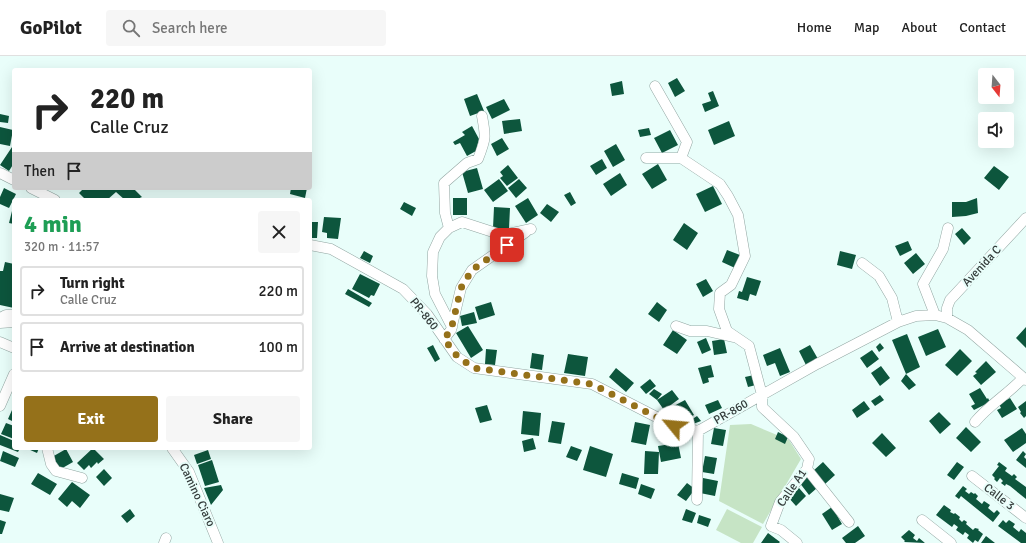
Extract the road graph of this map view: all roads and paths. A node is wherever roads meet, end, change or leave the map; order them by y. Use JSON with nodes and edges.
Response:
{"nodes":[{"id":1,"x":655,"y":86,"type":"dead end"},
{"id":2,"x":482,"y":116,"type":"dead end"},
{"id":3,"x":646,"y":158,"type":"dead end"},
{"id":4,"x":681,"y":158,"type":"junction"},
{"id":5,"x":0,"y":173,"type":"edge"},
{"id":6,"x":12,"y":179,"type":"edge"},
{"id":7,"x":35,"y":190,"type":"edge"},
{"id":8,"x":51,"y":198,"type":"edge"},
{"id":9,"x":1026,"y":218,"type":"edge"},
{"id":10,"x":449,"y":228,"type":"junction"},
{"id":11,"x":948,"y":228,"type":"dead end"},
{"id":12,"x":312,"y":245,"type":"edge"},
{"id":13,"x":862,"y":263,"type":"dead end"},
{"id":14,"x":12,"y":315,"type":"edge"},
{"id":15,"x":935,"y":315,"type":"junction"},
{"id":16,"x":0,"y":318,"type":"edge"},
{"id":17,"x":947,"y":318,"type":"junction"},
{"id":18,"x":12,"y":322,"type":"edge"},
{"id":19,"x":898,"y":322,"type":"junction"},
{"id":20,"x":0,"y":323,"type":"edge"},
{"id":21,"x":676,"y":326,"type":"dead end"},
{"id":22,"x":452,"y":327,"type":"junction"},
{"id":23,"x":444,"y":339,"type":"junction"},
{"id":24,"x":739,"y":339,"type":"junction"},
{"id":25,"x":0,"y":342,"type":"edge"},
{"id":26,"x":12,"y":347,"type":"edge"},
{"id":27,"x":1024,"y":379,"type":"edge"},
{"id":28,"x":12,"y":382,"type":"edge"},
{"id":29,"x":762,"y":395,"type":"junction"},
{"id":30,"x":1,"y":401,"type":"edge"},
{"id":31,"x":975,"y":422,"type":"dead end"},
{"id":32,"x":698,"y":431,"type":"junction"},
{"id":33,"x":48,"y":450,"type":"edge"},
{"id":34,"x":173,"y":450,"type":"edge"},
{"id":35,"x":807,"y":469,"type":"junction"},
{"id":36,"x":972,"y":476,"type":"dead end"},
{"id":37,"x":82,"y":478,"type":"dead end"},
{"id":38,"x":697,"y":500,"type":"dead end"},
{"id":39,"x":1026,"y":518,"type":"edge"},
{"id":40,"x":922,"y":520,"type":"dead end"},
{"id":41,"x":848,"y":522,"type":"dead end"},
{"id":42,"x":218,"y":543,"type":"edge"},
{"id":43,"x":797,"y":543,"type":"edge"},
{"id":44,"x":951,"y":543,"type":"edge"}],
"edges":[{"from":1,"to":4,"type":"street"},
{"from":2,"to":10,"type":"street"},
{"from":3,"to":4,"type":"street"},
{"from":4,"to":24,"type":"street","name":"Calle A1"},
{"from":5,"to":6,"type":"street"},
{"from":7,"to":8,"type":"street"},
{"from":9,"to":17,"type":"street","name":"Avenida C"},
{"from":10,"to":22,"type":"street"},
{"from":10,"to":22,"type":"street"},
{"from":11,"to":15,"type":"street"},
{"from":12,"to":23,"type":"street","name":"PR-860","number":"PR-860"},
{"from":13,"to":19,"type":"street"},
{"from":14,"to":16,"type":"street"},
{"from":15,"to":17,"type":"street","name":"PR-860","number":"PR-860"},
{"from":15,"to":19,"type":"street","name":"PR-860","number":"PR-860"},
{"from":17,"to":27,"type":"street","name":"PR-860","number":"PR-860"},
{"from":18,"to":20,"type":"street"},
{"from":19,"to":29,"type":"street","name":"PR-860","number":"PR-860"},
{"from":21,"to":24,"type":"street"},
{"from":22,"to":23,"type":"street"},
{"from":23,"to":32,"type":"street","name":"PR-860","number":"PR-860"},
{"from":24,"to":29,"type":"street","name":"Calle A1"},
{"from":25,"to":26,"type":"street"},
{"from":27,"to":31,"type":"street"},
{"from":28,"to":30,"type":"street"},
{"from":29,"to":32,"type":"street","name":"PR-860","number":"PR-860"},
{"from":29,"to":35,"type":"street","name":"Calle A1"},
{"from":32,"to":38,"type":"street"},
{"from":33,"to":37,"type":"street"},
{"from":34,"to":42,"type":"street","name":"Camino Ciaro"},
{"from":35,"to":41,"type":"street"},
{"from":35,"to":43,"type":"street","name":"Calle A1"},
{"from":36,"to":39,"type":"street","name":"Calle 3"},
{"from":40,"to":44,"type":"street"}]}
